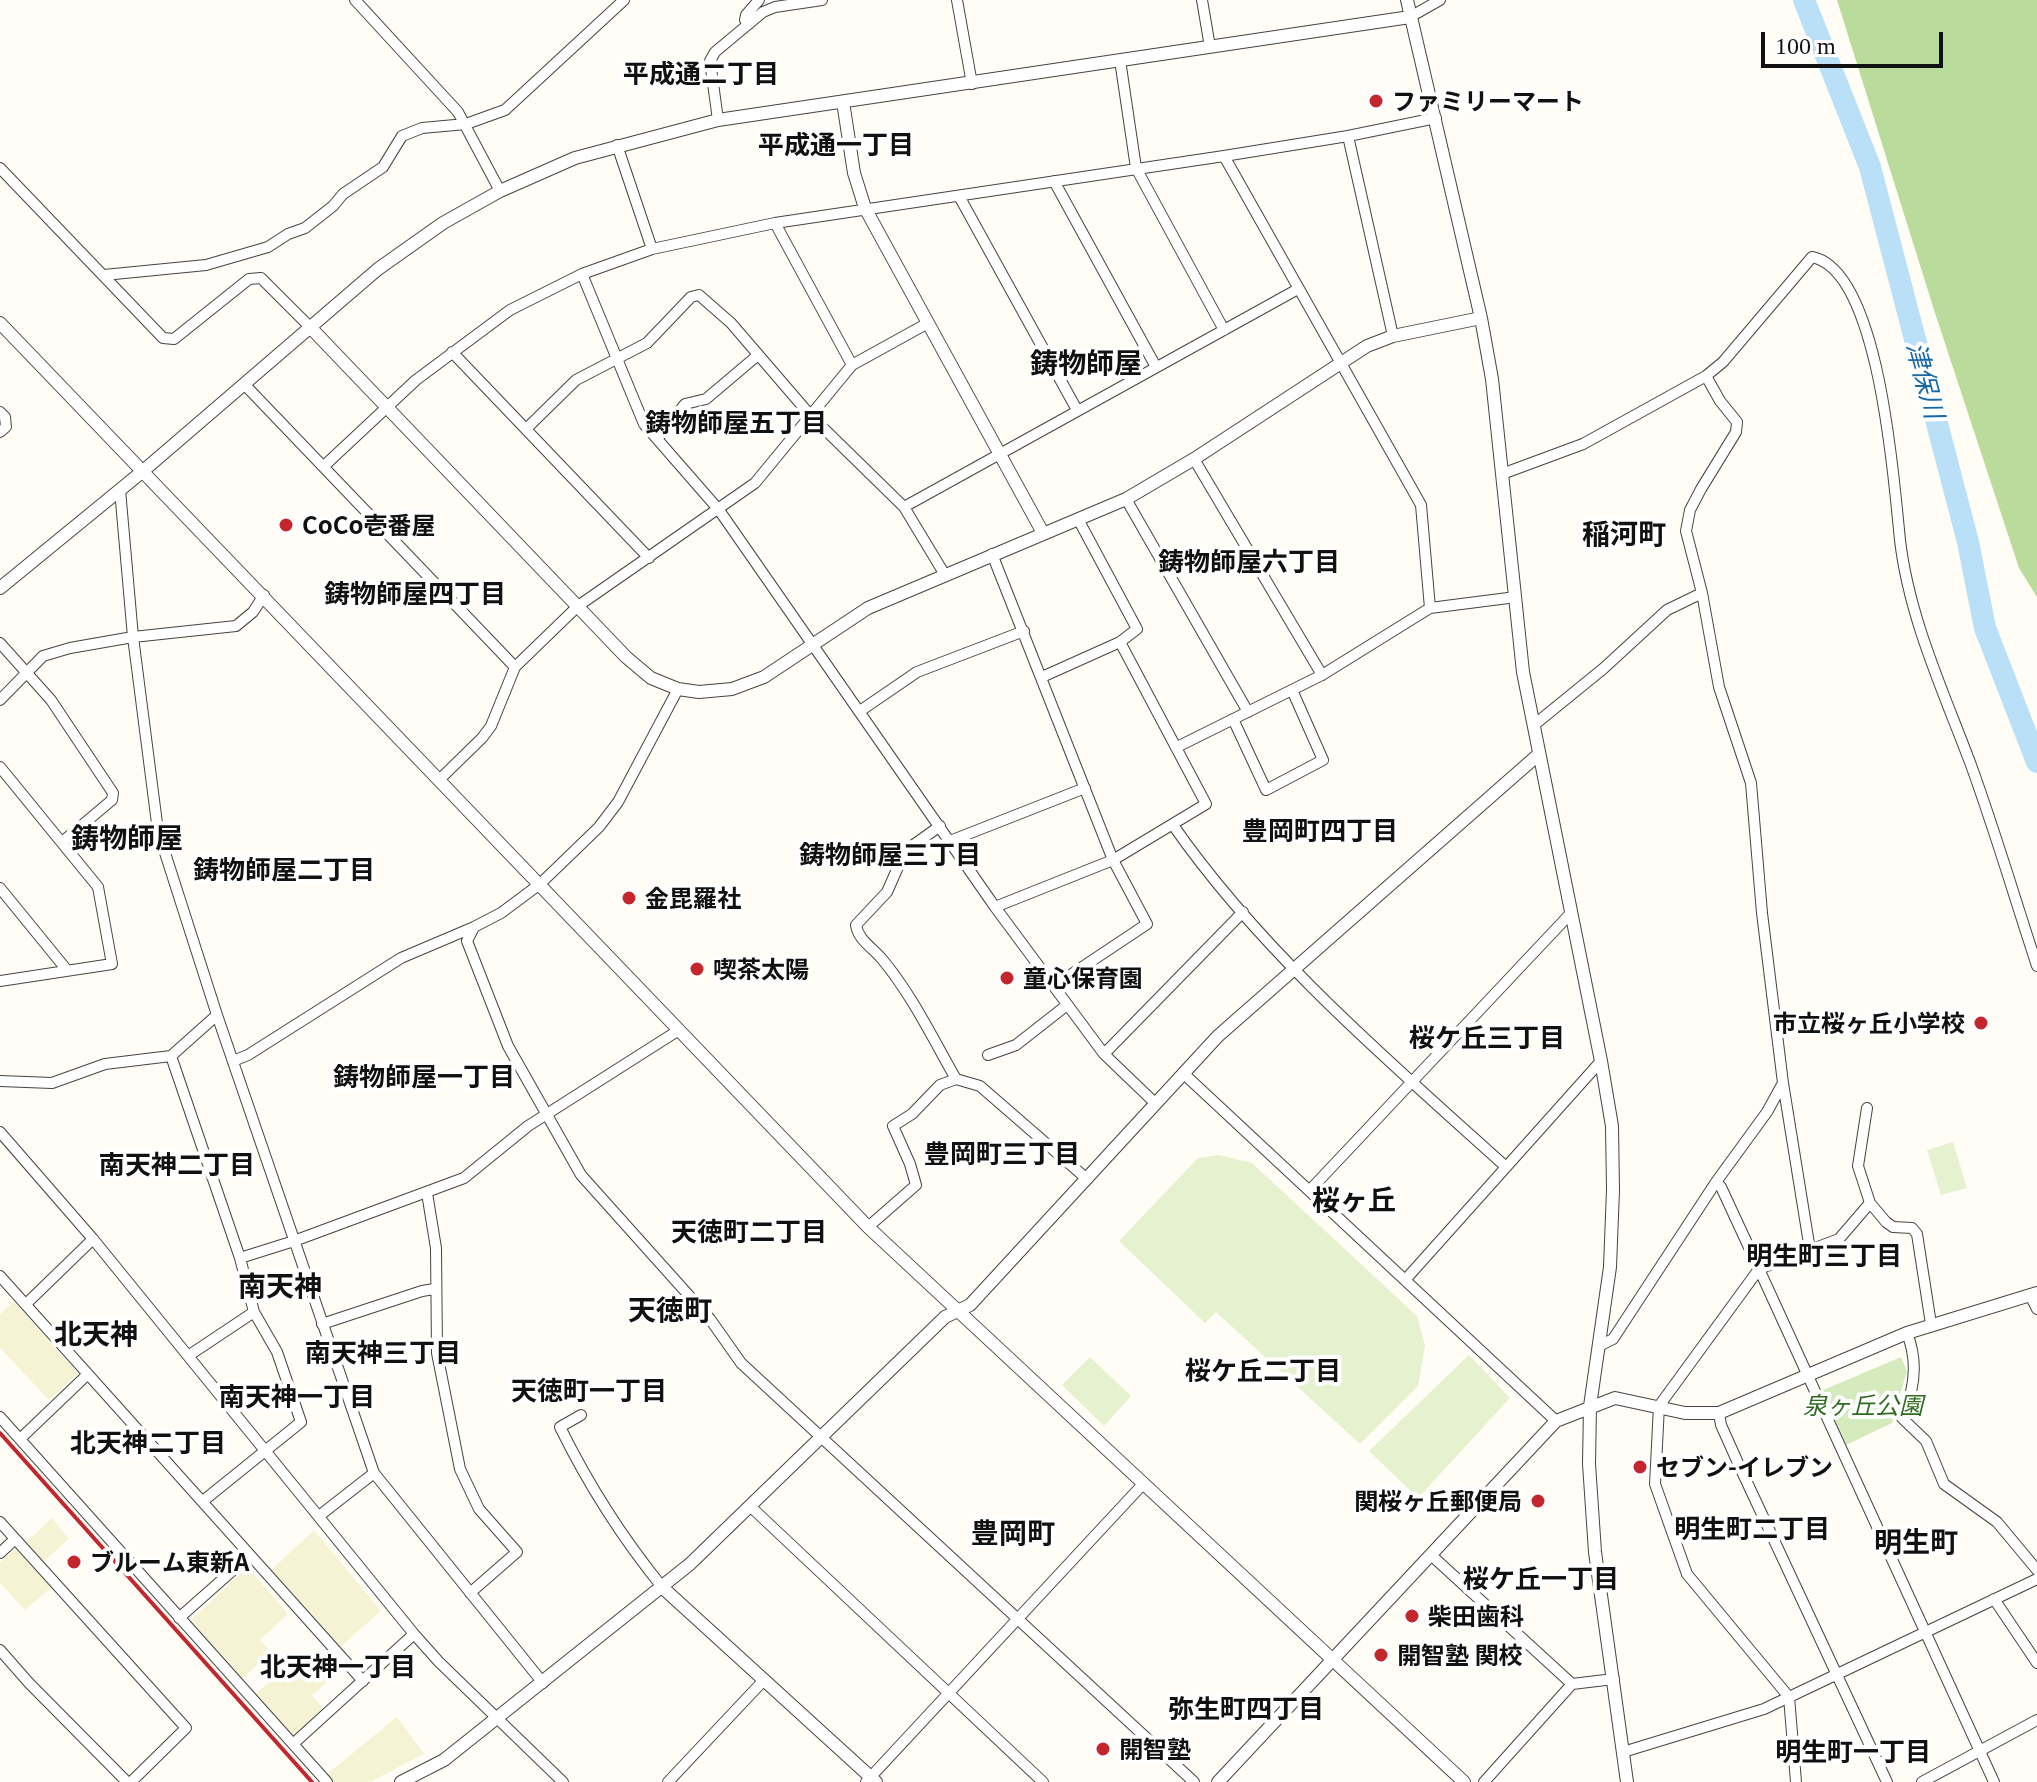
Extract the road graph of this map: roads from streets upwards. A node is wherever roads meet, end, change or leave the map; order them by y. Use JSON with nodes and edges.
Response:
{"nodes":[{"id":1,"x":355,"y":0,"type":"edge"},
{"id":2,"x":624,"y":0,"type":"edge"},
{"id":3,"x":759,"y":0,"type":"edge"},
{"id":4,"x":822,"y":0,"type":"edge"},
{"id":5,"x":957,"y":0,"type":"edge"},
{"id":6,"x":1202,"y":0,"type":"edge"},
{"id":7,"x":1407,"y":0,"type":"edge"},
{"id":8,"x":1440,"y":0,"type":"edge"},
{"id":9,"x":1410,"y":17,"type":"junction"},
{"id":10,"x":749,"y":24,"type":"junction"},
{"id":11,"x":1210,"y":47,"type":"junction"},
{"id":12,"x":1120,"y":60,"type":"junction"},
{"id":13,"x":972,"y":84,"type":"junction"},
{"id":14,"x":843,"y":102,"type":"junction"},
{"id":15,"x":1436,"y":118,"type":"junction"},
{"id":16,"x":718,"y":120,"type":"junction"},
{"id":17,"x":466,"y":124,"type":"junction"},
{"id":18,"x":1348,"y":136,"type":"junction"},
{"id":19,"x":617,"y":145,"type":"junction"},
{"id":20,"x":1224,"y":156,"type":"junction"},
{"id":21,"x":0,"y":168,"type":"edge"},
{"id":22,"x":1136,"y":168,"type":"junction"},
{"id":23,"x":1054,"y":181,"type":"junction"},
{"id":24,"x":500,"y":191,"type":"junction"},
{"id":25,"x":959,"y":196,"type":"junction"},
{"id":26,"x":865,"y":208,"type":"junction"},
{"id":27,"x":775,"y":223,"type":"junction"},
{"id":28,"x":652,"y":249,"type":"junction"},
{"id":29,"x":582,"y":274,"type":"junction"},
{"id":30,"x":104,"y":275,"type":"junction"},
{"id":31,"x":1298,"y":289,"type":"junction"},
{"id":32,"x":1481,"y":318,"type":"junction"},
{"id":33,"x":0,"y":323,"type":"edge"},
{"id":34,"x":928,"y":323,"type":"junction"},
{"id":35,"x":310,"y":327,"type":"junction"},
{"id":36,"x":1224,"y":330,"type":"junction"},
{"id":37,"x":1393,"y":336,"type":"junction"},
{"id":38,"x":452,"y":352,"type":"junction"},
{"id":39,"x":758,"y":355,"type":"junction"},
{"id":40,"x":617,"y":359,"type":"junction"},
{"id":41,"x":1339,"y":362,"type":"junction"},
{"id":42,"x":852,"y":365,"type":"junction"},
{"id":43,"x":1156,"y":367,"type":"junction"},
{"id":44,"x":1706,"y":376,"type":"junction"},
{"id":45,"x":244,"y":384,"type":"junction"},
{"id":46,"x":386,"y":407,"type":"junction"},
{"id":47,"x":1077,"y":410,"type":"junction"},
{"id":48,"x":0,"y":412,"type":"edge"},
{"id":49,"x":811,"y":416,"type":"junction"},
{"id":50,"x":526,"y":429,"type":"junction"},
{"id":51,"x":0,"y":432,"type":"edge"},
{"id":52,"x":657,"y":439,"type":"junction"},
{"id":53,"x":999,"y":453,"type":"junction"},
{"id":54,"x":1194,"y":459,"type":"junction"},
{"id":55,"x":324,"y":466,"type":"junction"},
{"id":56,"x":143,"y":471,"type":"junction"},
{"id":57,"x":1502,"y":474,"type":"junction"},
{"id":58,"x":120,"y":490,"type":"junction"},
{"id":59,"x":1126,"y":499,"type":"junction"},
{"id":60,"x":904,"y":507,"type":"junction"},
{"id":61,"x":719,"y":510,"type":"junction"},
{"id":62,"x":1078,"y":519,"type":"junction"},
{"id":63,"x":1043,"y":533,"type":"junction"},
{"id":64,"x":992,"y":554,"type":"junction"},
{"id":65,"x":649,"y":558,"type":"junction"},
{"id":66,"x":945,"y":575,"type":"junction"},
{"id":67,"x":0,"y":588,"type":"edge"},
{"id":68,"x":1702,"y":593,"type":"junction"},
{"id":69,"x":264,"y":595,"type":"junction"},
{"id":70,"x":1516,"y":597,"type":"junction"},
{"id":71,"x":578,"y":606,"type":"junction"},
{"id":72,"x":1430,"y":608,"type":"junction"},
{"id":73,"x":1024,"y":631,"type":"junction"},
{"id":74,"x":133,"y":637,"type":"junction"},
{"id":75,"x":1120,"y":642,"type":"junction"},
{"id":76,"x":0,"y":643,"type":"edge"},
{"id":77,"x":812,"y":643,"type":"junction"},
{"id":78,"x":515,"y":667,"type":"junction"},
{"id":79,"x":26,"y":672,"type":"junction"},
{"id":80,"x":1322,"y":675,"type":"junction"},
{"id":81,"x":1042,"y":677,"type":"junction"},
{"id":82,"x":678,"y":689,"type":"junction"},
{"id":83,"x":1292,"y":690,"type":"junction"},
{"id":84,"x":0,"y":700,"type":"edge"},
{"id":85,"x":860,"y":711,"type":"junction"},
{"id":86,"x":1248,"y":712,"type":"junction"},
{"id":87,"x":1233,"y":719,"type":"junction"},
{"id":88,"x":1534,"y":725,"type":"junction"},
{"id":89,"x":1177,"y":747,"type":"junction"},
{"id":90,"x":1539,"y":754,"type":"junction"},
{"id":91,"x":0,"y":767,"type":"edge"},
{"id":92,"x":440,"y":779,"type":"junction"},
{"id":93,"x":1085,"y":788,"type":"junction"},
{"id":94,"x":1173,"y":825,"type":"junction"},
{"id":95,"x":940,"y":826,"type":"junction"},
{"id":96,"x":950,"y":841,"type":"junction"},
{"id":97,"x":62,"y":842,"type":"junction"},
{"id":98,"x":1113,"y":860,"type":"junction"},
{"id":99,"x":540,"y":884,"type":"junction"},
{"id":100,"x":0,"y":888,"type":"edge"},
{"id":101,"x":995,"y":907,"type":"junction"},
{"id":102,"x":1243,"y":912,"type":"junction"},
{"id":103,"x":1571,"y":913,"type":"junction"},
{"id":104,"x":474,"y":927,"type":"junction"},
{"id":105,"x":2037,"y":966,"type":"edge"},
{"id":106,"x":66,"y":969,"type":"junction"},
{"id":107,"x":1295,"y":969,"type":"junction"},
{"id":108,"x":0,"y":981,"type":"edge"},
{"id":109,"x":1054,"y":986,"type":"junction"},
{"id":110,"x":1067,"y":1005,"type":"junction"},
{"id":111,"x":217,"y":1015,"type":"junction"},
{"id":112,"x":679,"y":1030,"type":"junction"},
{"id":113,"x":1104,"y":1054,"type":"junction"},
{"id":114,"x":988,"y":1055,"type":"dead end"},
{"id":115,"x":171,"y":1056,"type":"junction"},
{"id":116,"x":233,"y":1061,"type":"junction"},
{"id":117,"x":1601,"y":1061,"type":"junction"},
{"id":118,"x":1183,"y":1073,"type":"junction"},
{"id":119,"x":956,"y":1079,"type":"junction"},
{"id":120,"x":0,"y":1081,"type":"edge"},
{"id":121,"x":1411,"y":1081,"type":"junction"},
{"id":122,"x":1783,"y":1083,"type":"junction"},
{"id":123,"x":1155,"y":1103,"type":"junction"},
{"id":124,"x":1867,"y":1108,"type":"dead end"},
{"id":125,"x":547,"y":1115,"type":"junction"},
{"id":126,"x":0,"y":1132,"type":"edge"},
{"id":127,"x":1505,"y":1166,"type":"junction"},
{"id":128,"x":1087,"y":1179,"type":"junction"},
{"id":129,"x":1716,"y":1182,"type":"junction"},
{"id":130,"x":1310,"y":1190,"type":"junction"},
{"id":131,"x":427,"y":1193,"type":"junction"},
{"id":132,"x":1870,"y":1203,"type":"junction"},
{"id":133,"x":868,"y":1227,"type":"junction"},
{"id":134,"x":93,"y":1239,"type":"junction"},
{"id":135,"x":294,"y":1241,"type":"junction"},
{"id":136,"x":1810,"y":1250,"type":"junction"},
{"id":137,"x":240,"y":1258,"type":"junction"},
{"id":138,"x":1759,"y":1269,"type":"junction"},
{"id":139,"x":0,"y":1276,"type":"edge"},
{"id":140,"x":1406,"y":1279,"type":"junction"},
{"id":141,"x":434,"y":1289,"type":"junction"},
{"id":142,"x":2034,"y":1294,"type":"edge"},
{"id":143,"x":26,"y":1304,"type":"junction"},
{"id":144,"x":2037,"y":1309,"type":"edge"},
{"id":145,"x":958,"y":1310,"type":"junction"},
{"id":146,"x":254,"y":1312,"type":"junction"},
{"id":147,"x":322,"y":1324,"type":"junction"},
{"id":148,"x":1931,"y":1324,"type":"junction"},
{"id":149,"x":1907,"y":1333,"type":"junction"},
{"id":150,"x":1599,"y":1346,"type":"junction"},
{"id":151,"x":188,"y":1356,"type":"junction"},
{"id":152,"x":88,"y":1374,"type":"junction"},
{"id":153,"x":1808,"y":1376,"type":"junction"},
{"id":154,"x":1590,"y":1406,"type":"junction"},
{"id":155,"x":1659,"y":1406,"type":"junction"},
{"id":156,"x":1719,"y":1413,"type":"junction"},
{"id":157,"x":581,"y":1415,"type":"dead end"},
{"id":158,"x":0,"y":1417,"type":"edge"},
{"id":159,"x":1556,"y":1421,"type":"junction"},
{"id":160,"x":823,"y":1438,"type":"junction"},
{"id":161,"x":20,"y":1439,"type":"junction"},
{"id":162,"x":264,"y":1450,"type":"junction"},
{"id":163,"x":374,"y":1473,"type":"junction"},
{"id":164,"x":1144,"y":1483,"type":"junction"},
{"id":165,"x":203,"y":1501,"type":"junction"},
{"id":166,"x":751,"y":1507,"type":"junction"},
{"id":167,"x":319,"y":1516,"type":"junction"},
{"id":168,"x":0,"y":1522,"type":"edge"},
{"id":169,"x":15,"y":1539,"type":"junction"},
{"id":170,"x":0,"y":1553,"type":"edge"},
{"id":171,"x":250,"y":1555,"type":"junction"},
{"id":172,"x":1431,"y":1555,"type":"junction"},
{"id":173,"x":2037,"y":1570,"type":"edge"},
{"id":174,"x":2037,"y":1579,"type":"edge"},
{"id":175,"x":663,"y":1588,"type":"junction"},
{"id":176,"x":470,"y":1593,"type":"junction"},
{"id":177,"x":1994,"y":1599,"type":"junction"},
{"id":178,"x":179,"y":1618,"type":"junction"},
{"id":179,"x":1018,"y":1619,"type":"junction"},
{"id":180,"x":1926,"y":1632,"type":"junction"},
{"id":181,"x":414,"y":1634,"type":"junction"},
{"id":182,"x":0,"y":1650,"type":"edge"},
{"id":183,"x":1334,"y":1659,"type":"junction"},
{"id":184,"x":2037,"y":1663,"type":"edge"},
{"id":185,"x":1837,"y":1674,"type":"junction"},
{"id":186,"x":1614,"y":1679,"type":"junction"},
{"id":187,"x":764,"y":1680,"type":"junction"},
{"id":188,"x":363,"y":1681,"type":"junction"},
{"id":189,"x":543,"y":1683,"type":"junction"},
{"id":190,"x":1572,"y":1684,"type":"junction"},
{"id":191,"x":949,"y":1693,"type":"junction"},
{"id":192,"x":1789,"y":1697,"type":"junction"},
{"id":193,"x":497,"y":1720,"type":"junction"},
{"id":194,"x":2037,"y":1720,"type":"edge"},
{"id":195,"x":293,"y":1744,"type":"junction"},
{"id":196,"x":1980,"y":1751,"type":"junction"},
{"id":197,"x":1623,"y":1752,"type":"junction"},
{"id":198,"x":871,"y":1780,"type":"edge"},
{"id":199,"x":129,"y":1782,"type":"edge"},
{"id":200,"x":327,"y":1782,"type":"edge"},
{"id":201,"x":401,"y":1782,"type":"edge"},
{"id":202,"x":563,"y":1782,"type":"edge"},
{"id":203,"x":668,"y":1782,"type":"edge"},
{"id":204,"x":1043,"y":1782,"type":"edge"},
{"id":205,"x":1194,"y":1782,"type":"edge"},
{"id":206,"x":1218,"y":1782,"type":"edge"},
{"id":207,"x":1464,"y":1782,"type":"edge"},
{"id":208,"x":1484,"y":1782,"type":"edge"},
{"id":209,"x":1627,"y":1782,"type":"edge"},
{"id":210,"x":1796,"y":1782,"type":"edge"},
{"id":211,"x":1887,"y":1782,"type":"edge"},
{"id":212,"x":1922,"y":1782,"type":"edge"},
{"id":213,"x":1994,"y":1782,"type":"edge"}],
"edges":[{"from":1,"to":17,"type":"street"},
{"from":2,"to":17,"type":"street"},
{"from":3,"to":10,"type":"street"},
{"from":4,"to":10,"type":"street"},
{"from":5,"to":13,"type":"street"},
{"from":6,"to":11,"type":"street"},
{"from":7,"to":9,"type":"street"},
{"from":8,"to":9,"type":"street"},
{"from":9,"to":11,"type":"street"},
{"from":9,"to":15,"type":"street"},
{"from":10,"to":16,"type":"street"},
{"from":11,"to":12,"type":"street"},
{"from":12,"to":13,"type":"street"},
{"from":12,"to":22,"type":"street"},
{"from":13,"to":14,"type":"street"},
{"from":14,"to":16,"type":"street"},
{"from":14,"to":26,"type":"street"},
{"from":15,"to":18,"type":"street"},
{"from":15,"to":32,"type":"street"},
{"from":16,"to":19,"type":"street"},
{"from":17,"to":24,"type":"street"},
{"from":17,"to":30,"type":"street"},
{"from":18,"to":20,"type":"street"},
{"from":18,"to":37,"type":"street"},
{"from":19,"to":24,"type":"street"},
{"from":19,"to":28,"type":"street"},
{"from":20,"to":22,"type":"street"},
{"from":20,"to":31,"type":"street"},
{"from":21,"to":30,"type":"street"},
{"from":22,"to":23,"type":"street"},
{"from":22,"to":36,"type":"street"},
{"from":23,"to":25,"type":"street"},
{"from":23,"to":43,"type":"street"},
{"from":24,"to":35,"type":"street"},
{"from":25,"to":26,"type":"street"},
{"from":25,"to":47,"type":"street"},
{"from":26,"to":27,"type":"street"},
{"from":26,"to":34,"type":"street"},
{"from":27,"to":28,"type":"street"},
{"from":27,"to":42,"type":"street"},
{"from":28,"to":29,"type":"street"},
{"from":29,"to":38,"type":"street"},
{"from":29,"to":40,"type":"street"},
{"from":30,"to":35,"type":"street"},
{"from":31,"to":36,"type":"street"},
{"from":31,"to":41,"type":"street"},
{"from":32,"to":37,"type":"street"},
{"from":32,"to":57,"type":"street"},
{"from":33,"to":56,"type":"street"},
{"from":34,"to":42,"type":"street"},
{"from":34,"to":53,"type":"street"},
{"from":35,"to":45,"type":"street"},
{"from":35,"to":46,"type":"street"},
{"from":36,"to":43,"type":"street"},
{"from":37,"to":41,"type":"street"},
{"from":38,"to":46,"type":"street"},
{"from":38,"to":50,"type":"street"},
{"from":39,"to":40,"type":"street"},
{"from":39,"to":49,"type":"street"},
{"from":39,"to":52,"type":"street"},
{"from":40,"to":50,"type":"street"},
{"from":40,"to":52,"type":"street"},
{"from":41,"to":54,"type":"street"},
{"from":41,"to":72,"type":"street"},
{"from":42,"to":49,"type":"street"},
{"from":43,"to":47,"type":"street"},
{"from":44,"to":57,"type":"street"},
{"from":44,"to":68,"type":"street"},
{"from":44,"to":105,"type":"street"},
{"from":45,"to":55,"type":"street"},
{"from":45,"to":56,"type":"street"},
{"from":46,"to":55,"type":"street"},
{"from":46,"to":71,"type":"street"},
{"from":47,"to":53,"type":"street"},
{"from":48,"to":51,"type":"street"},
{"from":49,"to":60,"type":"street"},
{"from":49,"to":61,"type":"street"},
{"from":50,"to":65,"type":"street"},
{"from":52,"to":61,"type":"street"},
{"from":53,"to":60,"type":"street"},
{"from":53,"to":63,"type":"street"},
{"from":54,"to":59,"type":"street"},
{"from":54,"to":80,"type":"street"},
{"from":55,"to":78,"type":"street"},
{"from":56,"to":58,"type":"street"},
{"from":56,"to":69,"type":"street"},
{"from":57,"to":70,"type":"street"},
{"from":58,"to":67,"type":"street"},
{"from":58,"to":74,"type":"street"},
{"from":59,"to":62,"type":"street"},
{"from":59,"to":86,"type":"street"},
{"from":60,"to":66,"type":"street"},
{"from":61,"to":65,"type":"street"},
{"from":61,"to":77,"type":"street"},
{"from":62,"to":63,"type":"street"},
{"from":62,"to":75,"type":"street"},
{"from":63,"to":64,"type":"street"},
{"from":64,"to":66,"type":"street"},
{"from":64,"to":73,"type":"street"},
{"from":65,"to":71,"type":"street"},
{"from":66,"to":77,"type":"street"},
{"from":68,"to":88,"type":"street"},
{"from":68,"to":122,"type":"street"},
{"from":69,"to":74,"type":"street"},
{"from":69,"to":92,"type":"street"},
{"from":70,"to":72,"type":"street"},
{"from":70,"to":88,"type":"street"},
{"from":71,"to":78,"type":"street"},
{"from":71,"to":82,"type":"street"},
{"from":72,"to":80,"type":"street"},
{"from":73,"to":81,"type":"street"},
{"from":73,"to":85,"type":"street"},
{"from":74,"to":79,"type":"street"},
{"from":74,"to":111,"type":"street"},
{"from":75,"to":81,"type":"street"},
{"from":75,"to":89,"type":"street"},
{"from":76,"to":79,"type":"street"},
{"from":77,"to":82,"type":"street"},
{"from":77,"to":85,"type":"street"},
{"from":78,"to":92,"type":"street"},
{"from":79,"to":84,"type":"street"},
{"from":79,"to":97,"type":"street"},
{"from":80,"to":83,"type":"street"},
{"from":81,"to":93,"type":"street"},
{"from":82,"to":99,"type":"street"},
{"from":83,"to":86,"type":"street"},
{"from":83,"to":87,"type":"street"},
{"from":85,"to":95,"type":"street"},
{"from":86,"to":87,"type":"street"},
{"from":87,"to":89,"type":"street"},
{"from":88,"to":90,"type":"street"},
{"from":89,"to":94,"type":"street"},
{"from":90,"to":103,"type":"street"},
{"from":90,"to":107,"type":"street"},
{"from":91,"to":97,"type":"street"},
{"from":92,"to":99,"type":"street"},
{"from":93,"to":96,"type":"street"},
{"from":93,"to":98,"type":"street"},
{"from":94,"to":98,"type":"street"},
{"from":94,"to":102,"type":"street"},
{"from":95,"to":96,"type":"street"},
{"from":95,"to":119,"type":"street"},
{"from":96,"to":101,"type":"street"},
{"from":97,"to":106,"type":"street"},
{"from":98,"to":101,"type":"street"},
{"from":98,"to":109,"type":"street"},
{"from":99,"to":104,"type":"street"},
{"from":99,"to":112,"type":"street"},
{"from":100,"to":106,"type":"street"},
{"from":101,"to":109,"type":"street"},
{"from":102,"to":107,"type":"street"},
{"from":102,"to":113,"type":"street"},
{"from":103,"to":117,"type":"street"},
{"from":103,"to":121,"type":"street"},
{"from":104,"to":116,"type":"street"},
{"from":104,"to":125,"type":"street"},
{"from":106,"to":108,"type":"street"},
{"from":107,"to":118,"type":"street"},
{"from":107,"to":121,"type":"street"},
{"from":109,"to":110,"type":"street"},
{"from":110,"to":113,"type":"street"},
{"from":110,"to":114,"type":"street"},
{"from":111,"to":115,"type":"street"},
{"from":111,"to":116,"type":"street"},
{"from":112,"to":125,"type":"street"},
{"from":112,"to":133,"type":"street"},
{"from":113,"to":123,"type":"street"},
{"from":115,"to":120,"type":"street"},
{"from":115,"to":137,"type":"street"},
{"from":116,"to":135,"type":"street"},
{"from":117,"to":127,"type":"street"},
{"from":117,"to":150,"type":"street"},
{"from":118,"to":123,"type":"street"},
{"from":118,"to":130,"type":"street"},
{"from":119,"to":128,"type":"street"},
{"from":119,"to":133,"type":"street"},
{"from":121,"to":127,"type":"street"},
{"from":121,"to":130,"type":"street"},
{"from":122,"to":129,"type":"street"},
{"from":122,"to":136,"type":"street"},
{"from":123,"to":128,"type":"street"},
{"from":124,"to":132,"type":"street"},
{"from":125,"to":131,"type":"street"},
{"from":125,"to":160,"type":"street"},
{"from":126,"to":134,"type":"street"},
{"from":127,"to":140,"type":"street"},
{"from":128,"to":145,"type":"street"},
{"from":129,"to":138,"type":"street"},
{"from":129,"to":150,"type":"street"},
{"from":130,"to":140,"type":"street"},
{"from":131,"to":135,"type":"street"},
{"from":131,"to":141,"type":"street"},
{"from":132,"to":136,"type":"street"},
{"from":132,"to":148,"type":"street"},
{"from":133,"to":145,"type":"street"},
{"from":134,"to":143,"type":"street"},
{"from":134,"to":151,"type":"street"},
{"from":135,"to":137,"type":"street"},
{"from":135,"to":147,"type":"street"},
{"from":136,"to":138,"type":"street"},
{"from":137,"to":146,"type":"street"},
{"from":138,"to":153,"type":"street"},
{"from":138,"to":155,"type":"street"},
{"from":139,"to":143,"type":"street"},
{"from":140,"to":159,"type":"street"},
{"from":141,"to":147,"type":"street"},
{"from":141,"to":176,"type":"street"},
{"from":142,"to":144,"type":"street"},
{"from":142,"to":148,"type":"street"},
{"from":143,"to":152,"type":"street"},
{"from":145,"to":160,"type":"street"},
{"from":145,"to":164,"type":"street"},
{"from":146,"to":151,"type":"street"},
{"from":146,"to":162,"type":"street"},
{"from":147,"to":163,"type":"street"},
{"from":148,"to":149,"type":"street"},
{"from":149,"to":153,"type":"street"},
{"from":149,"to":173,"type":"street"},
{"from":150,"to":154,"type":"street"},
{"from":151,"to":162,"type":"street"},
{"from":152,"to":161,"type":"street"},
{"from":152,"to":165,"type":"street"},
{"from":153,"to":156,"type":"street"},
{"from":153,"to":180,"type":"street"},
{"from":154,"to":155,"type":"street"},
{"from":154,"to":159,"type":"street"},
{"from":154,"to":186,"type":"street"},
{"from":155,"to":156,"type":"street"},
{"from":155,"to":192,"type":"street"},
{"from":156,"to":185,"type":"street"},
{"from":157,"to":175,"type":"street"},
{"from":158,"to":161,"type":"street"},
{"from":159,"to":172,"type":"street"},
{"from":160,"to":166,"type":"street"},
{"from":160,"to":179,"type":"street"},
{"from":161,"to":178,"type":"street"},
{"from":162,"to":165,"type":"street"},
{"from":162,"to":167,"type":"street"},
{"from":163,"to":167,"type":"street"},
{"from":163,"to":176,"type":"street"},
{"from":164,"to":179,"type":"street"},
{"from":164,"to":183,"type":"street"},
{"from":165,"to":171,"type":"street"},
{"from":166,"to":175,"type":"street"},
{"from":166,"to":191,"type":"street"},
{"from":167,"to":181,"type":"street"},
{"from":168,"to":169,"type":"street"},
{"from":169,"to":170,"type":"street"},
{"from":169,"to":199,"type":"street"},
{"from":171,"to":178,"type":"street"},
{"from":171,"to":188,"type":"street"},
{"from":172,"to":183,"type":"street"},
{"from":172,"to":190,"type":"street"},
{"from":174,"to":177,"type":"street"},
{"from":175,"to":187,"type":"street"},
{"from":175,"to":189,"type":"street"},
{"from":176,"to":189,"type":"street"},
{"from":177,"to":180,"type":"street"},
{"from":177,"to":184,"type":"street"},
{"from":178,"to":195,"type":"street"},
{"from":179,"to":191,"type":"street"},
{"from":179,"to":205,"type":"street"},
{"from":180,"to":185,"type":"street"},
{"from":180,"to":196,"type":"street"},
{"from":181,"to":188,"type":"street"},
{"from":181,"to":193,"type":"street"},
{"from":182,"to":199,"type":"street"},
{"from":183,"to":206,"type":"street"},
{"from":183,"to":207,"type":"street"},
{"from":185,"to":192,"type":"street"},
{"from":185,"to":211,"type":"street"},
{"from":186,"to":190,"type":"street"},
{"from":186,"to":197,"type":"street"},
{"from":187,"to":198,"type":"street"},
{"from":187,"to":203,"type":"street"},
{"from":188,"to":195,"type":"street"},
{"from":189,"to":193,"type":"street"},
{"from":190,"to":208,"type":"street"},
{"from":191,"to":198,"type":"street"},
{"from":191,"to":204,"type":"street"},
{"from":192,"to":197,"type":"street"},
{"from":192,"to":210,"type":"street"},
{"from":193,"to":201,"type":"street"},
{"from":193,"to":202,"type":"street"},
{"from":194,"to":196,"type":"street"},
{"from":195,"to":200,"type":"street"},
{"from":196,"to":212,"type":"street"},
{"from":196,"to":213,"type":"street"},
{"from":197,"to":209,"type":"street"}]}
